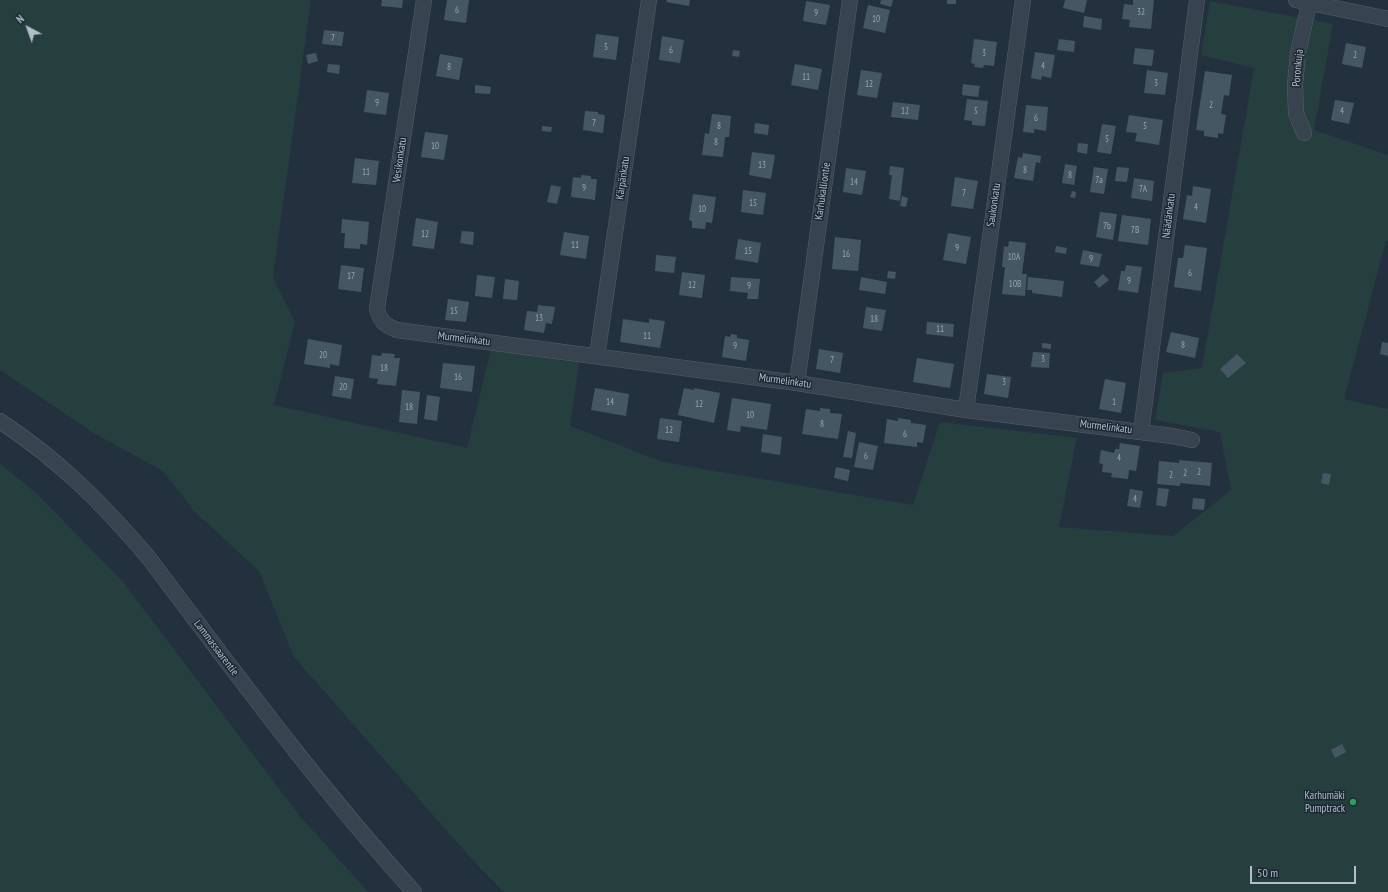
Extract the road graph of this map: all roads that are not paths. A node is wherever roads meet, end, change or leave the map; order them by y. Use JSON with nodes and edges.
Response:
{"nodes":[{"id":1,"x":424,"y":0,"type":"edge"},
{"id":2,"x":649,"y":0,"type":"edge"},
{"id":3,"x":850,"y":0,"type":"edge"},
{"id":4,"x":1023,"y":0,"type":"edge"},
{"id":5,"x":1197,"y":0,"type":"edge"},
{"id":6,"x":1305,"y":1,"type":"edge"},
{"id":7,"x":1388,"y":19,"type":"edge"},
{"id":8,"x":1304,"y":133,"type":"dead end"},
{"id":9,"x":380,"y":319,"type":"joint"},
{"id":10,"x":597,"y":356,"type":"junction"},
{"id":11,"x":797,"y":383,"type":"junction"},
{"id":12,"x":966,"y":410,"type":"junction"},
{"id":13,"x":0,"y":422,"type":"edge"},
{"id":14,"x":1140,"y":432,"type":"junction"},
{"id":15,"x":1192,"y":440,"type":"dead end"},
{"id":16,"x":414,"y":892,"type":"edge"}],
"edges":[{"from":1,"to":9,"type":"street","name":"Vesikonkatu"},
{"from":2,"to":10,"type":"street","name":"Kärpänkatu"},
{"from":3,"to":11,"type":"street","name":"Karhukalliontie"},
{"from":4,"to":12,"type":"street","name":"Saukonkatu"},
{"from":5,"to":14,"type":"street","name":"Näädänkatu"},
{"from":6,"to":7,"type":"street"},
{"from":6,"to":8,"type":"street","name":"Poronkuja"},
{"from":9,"to":10,"type":"street","name":"Murmelinkatu"},
{"from":10,"to":11,"type":"street","name":"Murmelinkatu"},
{"from":11,"to":12,"type":"street","name":"Murmelinkatu"},
{"from":12,"to":14,"type":"street","name":"Murmelinkatu"},
{"from":13,"to":16,"type":"street","name":"Lammassaarentie"},
{"from":14,"to":15,"type":"street","name":"Murmelinkatu"}]}
